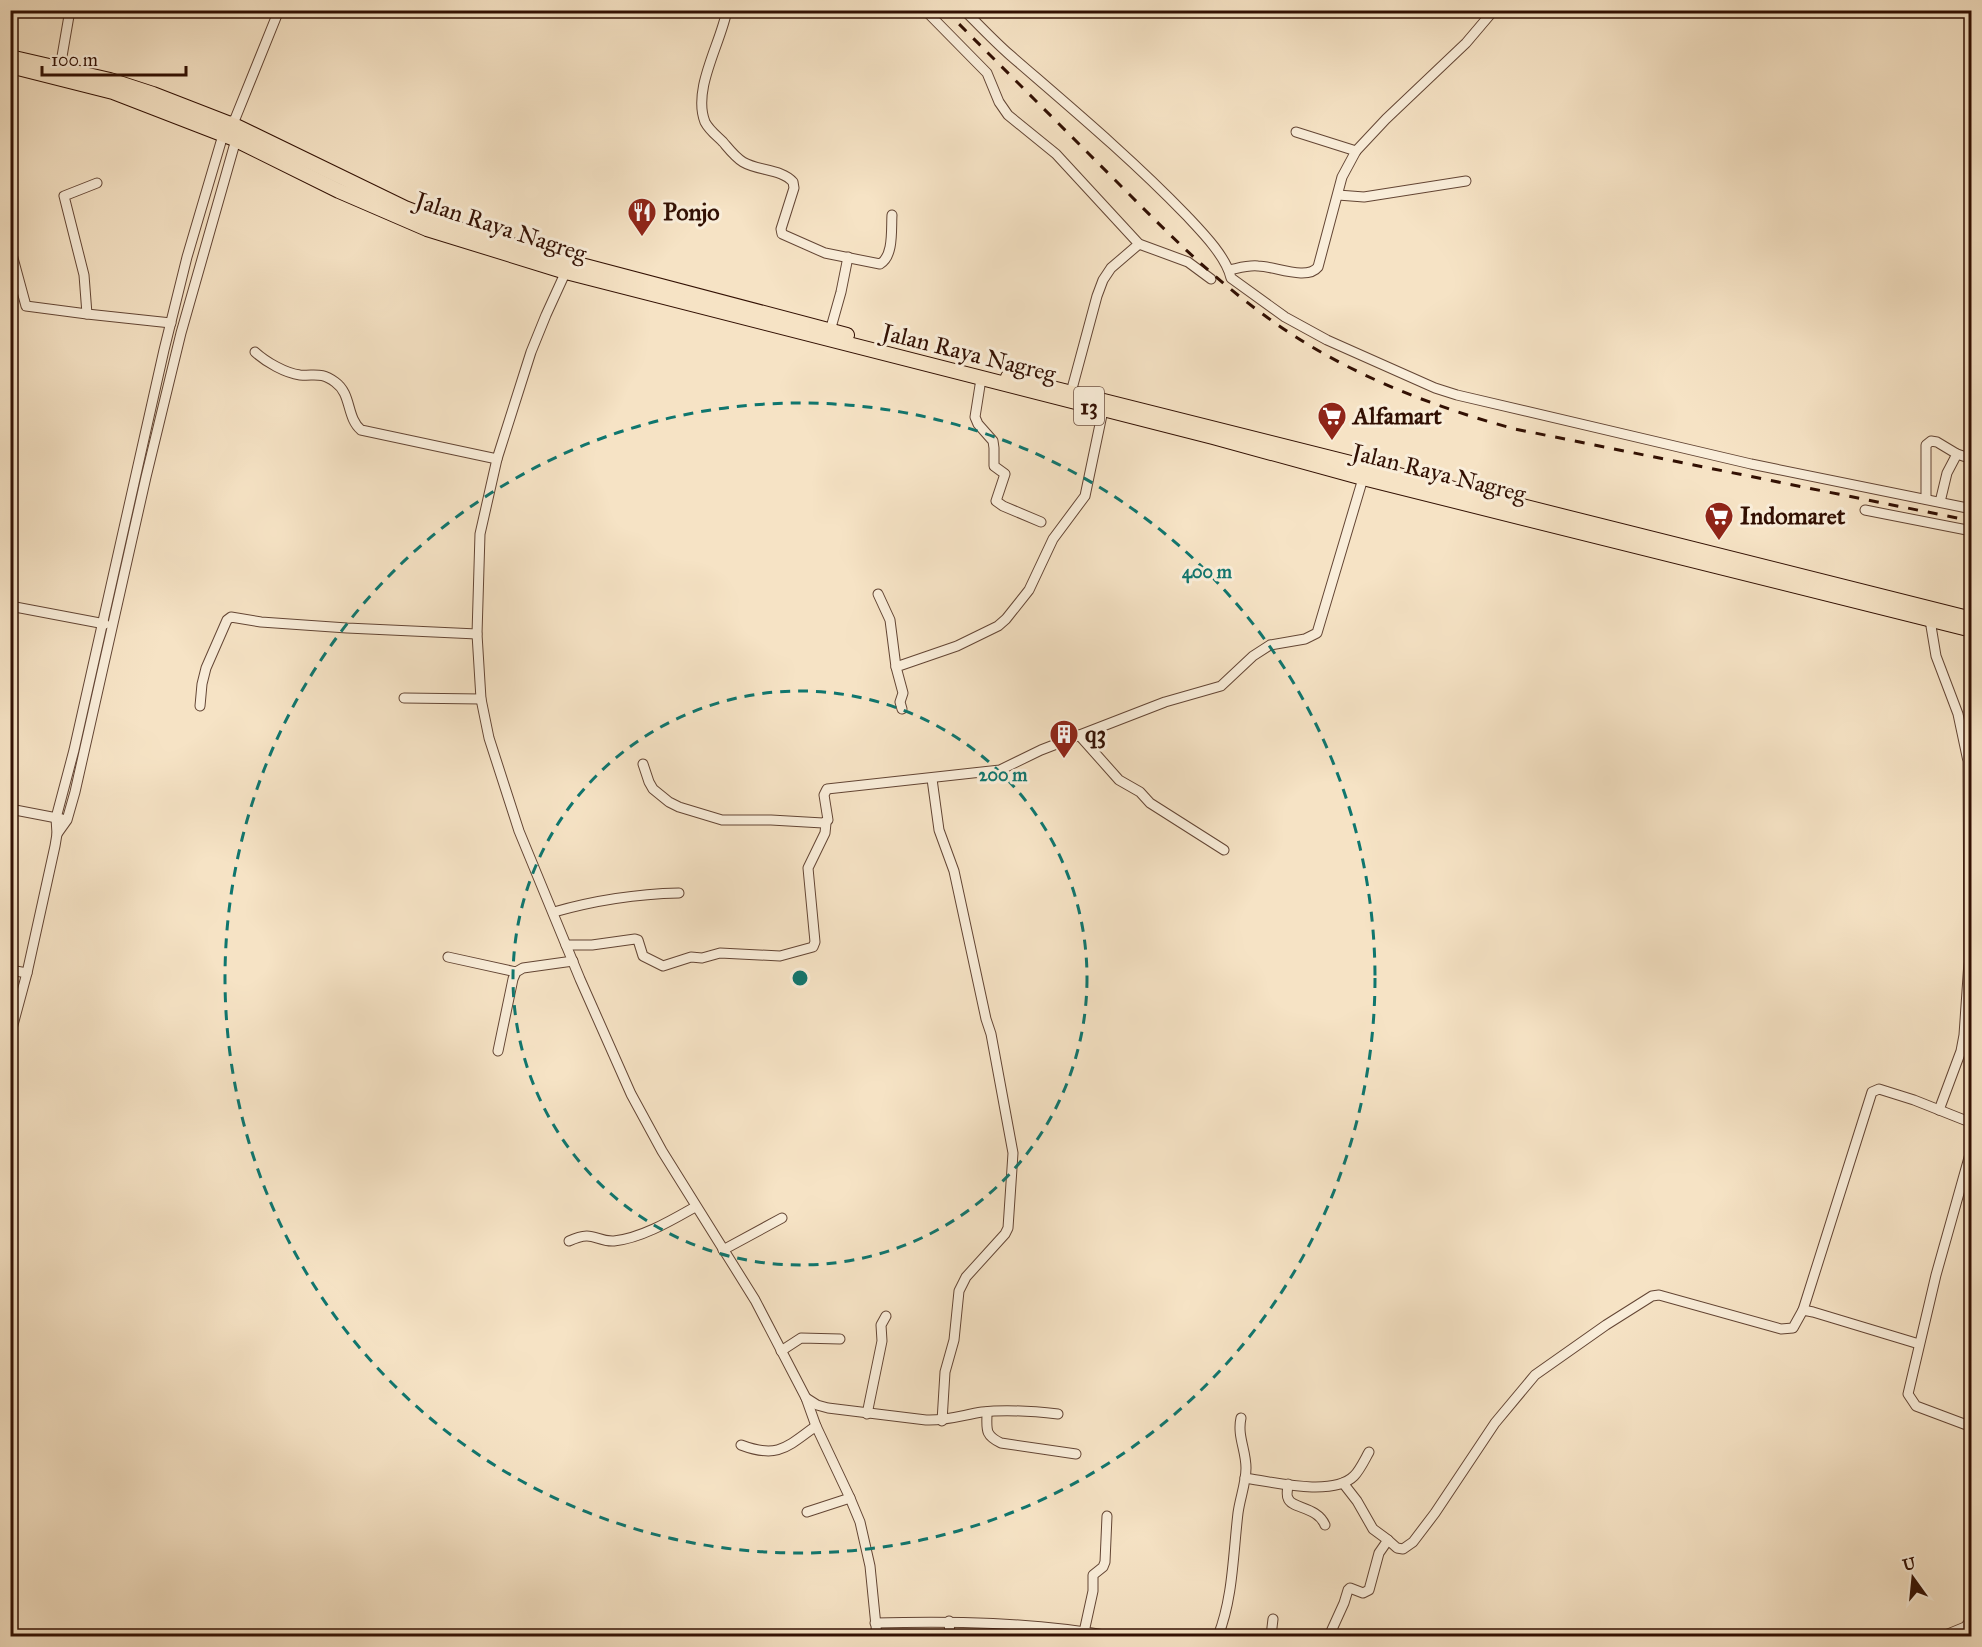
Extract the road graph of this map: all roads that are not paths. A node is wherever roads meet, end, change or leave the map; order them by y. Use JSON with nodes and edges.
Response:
{"nodes":[{"id":1,"x":70,"y":10,"type":"edge"},
{"id":2,"x":279,"y":10,"type":"edge"},
{"id":3,"x":727,"y":10,"type":"edge"},
{"id":4,"x":925,"y":10,"type":"edge"},
{"id":5,"x":964,"y":10,"type":"edge"},
{"id":6,"x":1494,"y":10,"type":"edge"},
{"id":7,"x":10,"y":57,"type":"edge"},
{"id":8,"x":10,"y":66,"type":"edge"},
{"id":9,"x":60,"y":68,"type":"junction"},
{"id":10,"x":232,"y":129,"type":"junction"},
{"id":11,"x":1296,"y":132,"type":"dead end"},
{"id":12,"x":1356,"y":151,"type":"junction"},
{"id":13,"x":1466,"y":181,"type":"dead end"},
{"id":14,"x":97,"y":183,"type":"dead end"},
{"id":15,"x":1338,"y":195,"type":"junction"},
{"id":16,"x":892,"y":215,"type":"dead end"},
{"id":17,"x":1139,"y":244,"type":"junction"},
{"id":18,"x":10,"y":247,"type":"edge"},
{"id":19,"x":847,"y":260,"type":"junction"},
{"id":20,"x":568,"y":267,"type":"junction"},
{"id":21,"x":1229,"y":270,"type":"junction"},
{"id":22,"x":1211,"y":279,"type":"dead end"},
{"id":23,"x":175,"y":305,"type":"junction"},
{"id":24,"x":187,"y":309,"type":"junction"},
{"id":25,"x":87,"y":314,"type":"junction"},
{"id":26,"x":171,"y":323,"type":"junction"},
{"id":27,"x":830,"y":331,"type":"junction"},
{"id":28,"x":255,"y":352,"type":"dead end"},
{"id":29,"x":981,"y":379,"type":"junction"},
{"id":30,"x":1070,"y":397,"type":"junction"},
{"id":31,"x":1103,"y":410,"type":"junction"},
{"id":32,"x":1957,"y":454,"type":"junction"},
{"id":33,"x":496,"y":459,"type":"junction"},
{"id":34,"x":1971,"y":459,"type":"edge"},
{"id":35,"x":1364,"y":472,"type":"junction"},
{"id":36,"x":1926,"y":499,"type":"junction"},
{"id":37,"x":1940,"y":502,"type":"junction"},
{"id":38,"x":1971,"y":509,"type":"edge"},
{"id":39,"x":1865,"y":510,"type":"dead end"},
{"id":40,"x":1041,"y":522,"type":"dead end"},
{"id":41,"x":1971,"y":531,"type":"edge"},
{"id":42,"x":878,"y":594,"type":"dead end"},
{"id":43,"x":10,"y":606,"type":"edge"},
{"id":44,"x":1971,"y":619,"type":"edge"},
{"id":45,"x":1930,"y":620,"type":"junction"},
{"id":46,"x":102,"y":624,"type":"junction"},
{"id":47,"x":112,"y":626,"type":"junction"},
{"id":48,"x":1971,"y":630,"type":"edge"},
{"id":49,"x":477,"y":634,"type":"junction"},
{"id":50,"x":896,"y":667,"type":"junction"},
{"id":51,"x":404,"y":698,"type":"dead end"},
{"id":52,"x":481,"y":699,"type":"junction"},
{"id":53,"x":200,"y":706,"type":"dead end"},
{"id":54,"x":902,"y":709,"type":"dead end"},
{"id":55,"x":1079,"y":735,"type":"junction"},
{"id":56,"x":643,"y":764,"type":"dead end"},
{"id":57,"x":932,"y":778,"type":"junction"},
{"id":58,"x":10,"y":809,"type":"edge"},
{"id":59,"x":56,"y":818,"type":"junction"},
{"id":60,"x":67,"y":820,"type":"junction"},
{"id":61,"x":826,"y":823,"type":"junction"},
{"id":62,"x":57,"y":834,"type":"junction"},
{"id":63,"x":1224,"y":850,"type":"dead end"},
{"id":64,"x":679,"y":893,"type":"dead end"},
{"id":65,"x":554,"y":912,"type":"junction"},
{"id":66,"x":566,"y":945,"type":"junction"},
{"id":67,"x":448,"y":957,"type":"dead end"},
{"id":68,"x":573,"y":962,"type":"junction"},
{"id":69,"x":10,"y":970,"type":"edge"},
{"id":70,"x":516,"y":972,"type":"junction"},
{"id":71,"x":27,"y":973,"type":"junction"},
{"id":72,"x":10,"y":1036,"type":"edge"},
{"id":73,"x":498,"y":1051,"type":"dead end"},
{"id":74,"x":1939,"y":1110,"type":"junction"},
{"id":75,"x":1971,"y":1123,"type":"edge"},
{"id":76,"x":1971,"y":1147,"type":"edge"},
{"id":77,"x":695,"y":1207,"type":"junction"},
{"id":78,"x":782,"y":1218,"type":"dead end"},
{"id":79,"x":569,"y":1241,"type":"dead end"},
{"id":80,"x":723,"y":1250,"type":"junction"},
{"id":81,"x":1803,"y":1310,"type":"junction"},
{"id":82,"x":886,"y":1316,"type":"dead end"},
{"id":83,"x":840,"y":1339,"type":"dead end"},
{"id":84,"x":1919,"y":1344,"type":"junction"},
{"id":85,"x":781,"y":1351,"type":"junction"},
{"id":86,"x":806,"y":1398,"type":"junction"},
{"id":87,"x":987,"y":1412,"type":"junction"},
{"id":88,"x":867,"y":1414,"type":"junction"},
{"id":89,"x":1058,"y":1414,"type":"dead end"},
{"id":90,"x":1240,"y":1418,"type":"dead end"},
{"id":91,"x":942,"y":1421,"type":"junction"},
{"id":92,"x":816,"y":1426,"type":"junction"},
{"id":93,"x":1971,"y":1427,"type":"edge"},
{"id":94,"x":741,"y":1445,"type":"dead end"},
{"id":95,"x":1369,"y":1452,"type":"dead end"},
{"id":96,"x":1076,"y":1454,"type":"dead end"},
{"id":97,"x":1245,"y":1478,"type":"junction"},
{"id":98,"x":1343,"y":1483,"type":"junction"},
{"id":99,"x":1288,"y":1484,"type":"junction"},
{"id":100,"x":850,"y":1498,"type":"junction"},
{"id":101,"x":807,"y":1512,"type":"dead end"},
{"id":102,"x":1107,"y":1516,"type":"dead end"},
{"id":103,"x":1325,"y":1525,"type":"dead end"},
{"id":104,"x":1388,"y":1540,"type":"junction"},
{"id":105,"x":1274,"y":1619,"type":"dead end"},
{"id":106,"x":1971,"y":1619,"type":"edge"},
{"id":107,"x":949,"y":1621,"type":"junction"},
{"id":108,"x":875,"y":1623,"type":"junction"},
{"id":109,"x":1078,"y":1633,"type":"edge"},
{"id":110,"x":877,"y":1636,"type":"edge"},
{"id":111,"x":950,"y":1636,"type":"edge"},
{"id":112,"x":1110,"y":1636,"type":"edge"},
{"id":113,"x":1218,"y":1636,"type":"edge"},
{"id":114,"x":1271,"y":1636,"type":"edge"},
{"id":115,"x":1329,"y":1636,"type":"edge"},
{"id":116,"x":1943,"y":1636,"type":"edge"}],
"edges":[{"from":1,"to":9,"type":"street"},
{"from":2,"to":10,"type":"street"},
{"from":3,"to":19,"type":"street"},
{"from":4,"to":17,"type":"street"},
{"from":5,"to":21,"type":"street"},
{"from":6,"to":12,"type":"street"},
{"from":7,"to":9,"type":"highway","name":"Jalan Raya Nagreg","number":"13"},
{"from":8,"to":10,"type":"highway","name":"Jalan Raya Nagreg","number":"13"},
{"from":9,"to":10,"type":"highway","name":"Jalan Raya Nagreg","number":"13"},
{"from":10,"to":20,"type":"highway","name":"Jalan Raya Nagreg","number":"13"},
{"from":10,"to":23,"type":"street"},
{"from":10,"to":24,"type":"street"},
{"from":11,"to":12,"type":"street"},
{"from":12,"to":15,"type":"street"},
{"from":13,"to":15,"type":"street"},
{"from":14,"to":25,"type":"street"},
{"from":15,"to":21,"type":"street"},
{"from":16,"to":19,"type":"street"},
{"from":17,"to":22,"type":"street"},
{"from":17,"to":30,"type":"street"},
{"from":18,"to":25,"type":"street"},
{"from":19,"to":27,"type":"street"},
{"from":20,"to":27,"type":"highway","name":"Jalan Raya Nagreg","number":"13"},
{"from":20,"to":29,"type":"highway","name":"Jalan Raya Nagreg","number":"13"},
{"from":20,"to":33,"type":"street"},
{"from":21,"to":36,"type":"street"},
{"from":23,"to":24,"type":"street"},
{"from":23,"to":26,"type":"street"},
{"from":24,"to":47,"type":"street"},
{"from":25,"to":26,"type":"street"},
{"from":26,"to":46,"type":"street"},
{"from":27,"to":30,"type":"highway","name":"Jalan Raya Nagreg","number":"13"},
{"from":28,"to":33,"type":"street"},
{"from":29,"to":30,"type":"highway","name":"Jalan Raya Nagreg","number":"13"},
{"from":29,"to":40,"type":"street"},
{"from":30,"to":31,"type":"highway","name":"Jalan Raya Nagreg","number":"13"},
{"from":30,"to":35,"type":"highway","name":"Jalan Raya Nagreg","number":"13"},
{"from":31,"to":35,"type":"highway","name":"Jalan Raya Nagreg","number":"13"},
{"from":31,"to":50,"type":"street"},
{"from":32,"to":34,"type":"street"},
{"from":32,"to":36,"type":"street"},
{"from":32,"to":37,"type":"street"},
{"from":33,"to":49,"type":"street"},
{"from":35,"to":44,"type":"highway","name":"Jalan Raya Nagreg","number":"13"},
{"from":35,"to":45,"type":"highway","name":"Jalan Raya Nagreg","number":"13"},
{"from":35,"to":55,"type":"street"},
{"from":36,"to":37,"type":"street"},
{"from":37,"to":38,"type":"street"},
{"from":39,"to":41,"type":"street"},
{"from":42,"to":50,"type":"street"},
{"from":43,"to":46,"type":"street"},
{"from":45,"to":48,"type":"highway","name":"Jalan Raya Nagreg","number":"13"},
{"from":45,"to":74,"type":"street"},
{"from":46,"to":47,"type":"street"},
{"from":46,"to":59,"type":"street"},
{"from":47,"to":60,"type":"street"},
{"from":49,"to":52,"type":"street"},
{"from":49,"to":53,"type":"street"},
{"from":50,"to":54,"type":"street"},
{"from":51,"to":52,"type":"street"},
{"from":52,"to":65,"type":"street"},
{"from":55,"to":57,"type":"street"},
{"from":55,"to":63,"type":"street"},
{"from":56,"to":61,"type":"street"},
{"from":57,"to":61,"type":"street"},
{"from":57,"to":91,"type":"street"},
{"from":58,"to":59,"type":"street"},
{"from":59,"to":60,"type":"street"},
{"from":59,"to":62,"type":"street"},
{"from":60,"to":62,"type":"street"},
{"from":61,"to":66,"type":"street"},
{"from":62,"to":71,"type":"street"},
{"from":64,"to":65,"type":"street"},
{"from":65,"to":66,"type":"street"},
{"from":66,"to":68,"type":"street"},
{"from":67,"to":70,"type":"street"},
{"from":68,"to":70,"type":"street"},
{"from":68,"to":77,"type":"street"},
{"from":69,"to":71,"type":"street"},
{"from":70,"to":73,"type":"street"},
{"from":71,"to":72,"type":"street"},
{"from":74,"to":75,"type":"street"},
{"from":74,"to":81,"type":"street"},
{"from":76,"to":84,"type":"street"},
{"from":77,"to":79,"type":"street"},
{"from":77,"to":80,"type":"street"},
{"from":78,"to":80,"type":"street"},
{"from":80,"to":85,"type":"street"},
{"from":81,"to":84,"type":"street"},
{"from":81,"to":104,"type":"street"},
{"from":82,"to":88,"type":"street"},
{"from":83,"to":85,"type":"street"},
{"from":84,"to":93,"type":"street"},
{"from":85,"to":86,"type":"street"},
{"from":86,"to":88,"type":"street"},
{"from":86,"to":92,"type":"street"},
{"from":87,"to":89,"type":"street"},
{"from":87,"to":91,"type":"street"},
{"from":87,"to":96,"type":"street"},
{"from":88,"to":91,"type":"street"},
{"from":90,"to":97,"type":"street"},
{"from":92,"to":94,"type":"street"},
{"from":92,"to":100,"type":"street"},
{"from":95,"to":98,"type":"street"},
{"from":97,"to":99,"type":"street"},
{"from":97,"to":113,"type":"street"},
{"from":98,"to":99,"type":"street"},
{"from":98,"to":104,"type":"street"},
{"from":99,"to":103,"type":"street"},
{"from":100,"to":101,"type":"street"},
{"from":100,"to":108,"type":"street"},
{"from":102,"to":109,"type":"street"},
{"from":104,"to":115,"type":"street"},
{"from":105,"to":114,"type":"street"},
{"from":106,"to":116,"type":"street"},
{"from":107,"to":108,"type":"street"},
{"from":107,"to":109,"type":"street"},
{"from":107,"to":111,"type":"street"},
{"from":108,"to":110,"type":"street"},
{"from":109,"to":112,"type":"street"}]}
